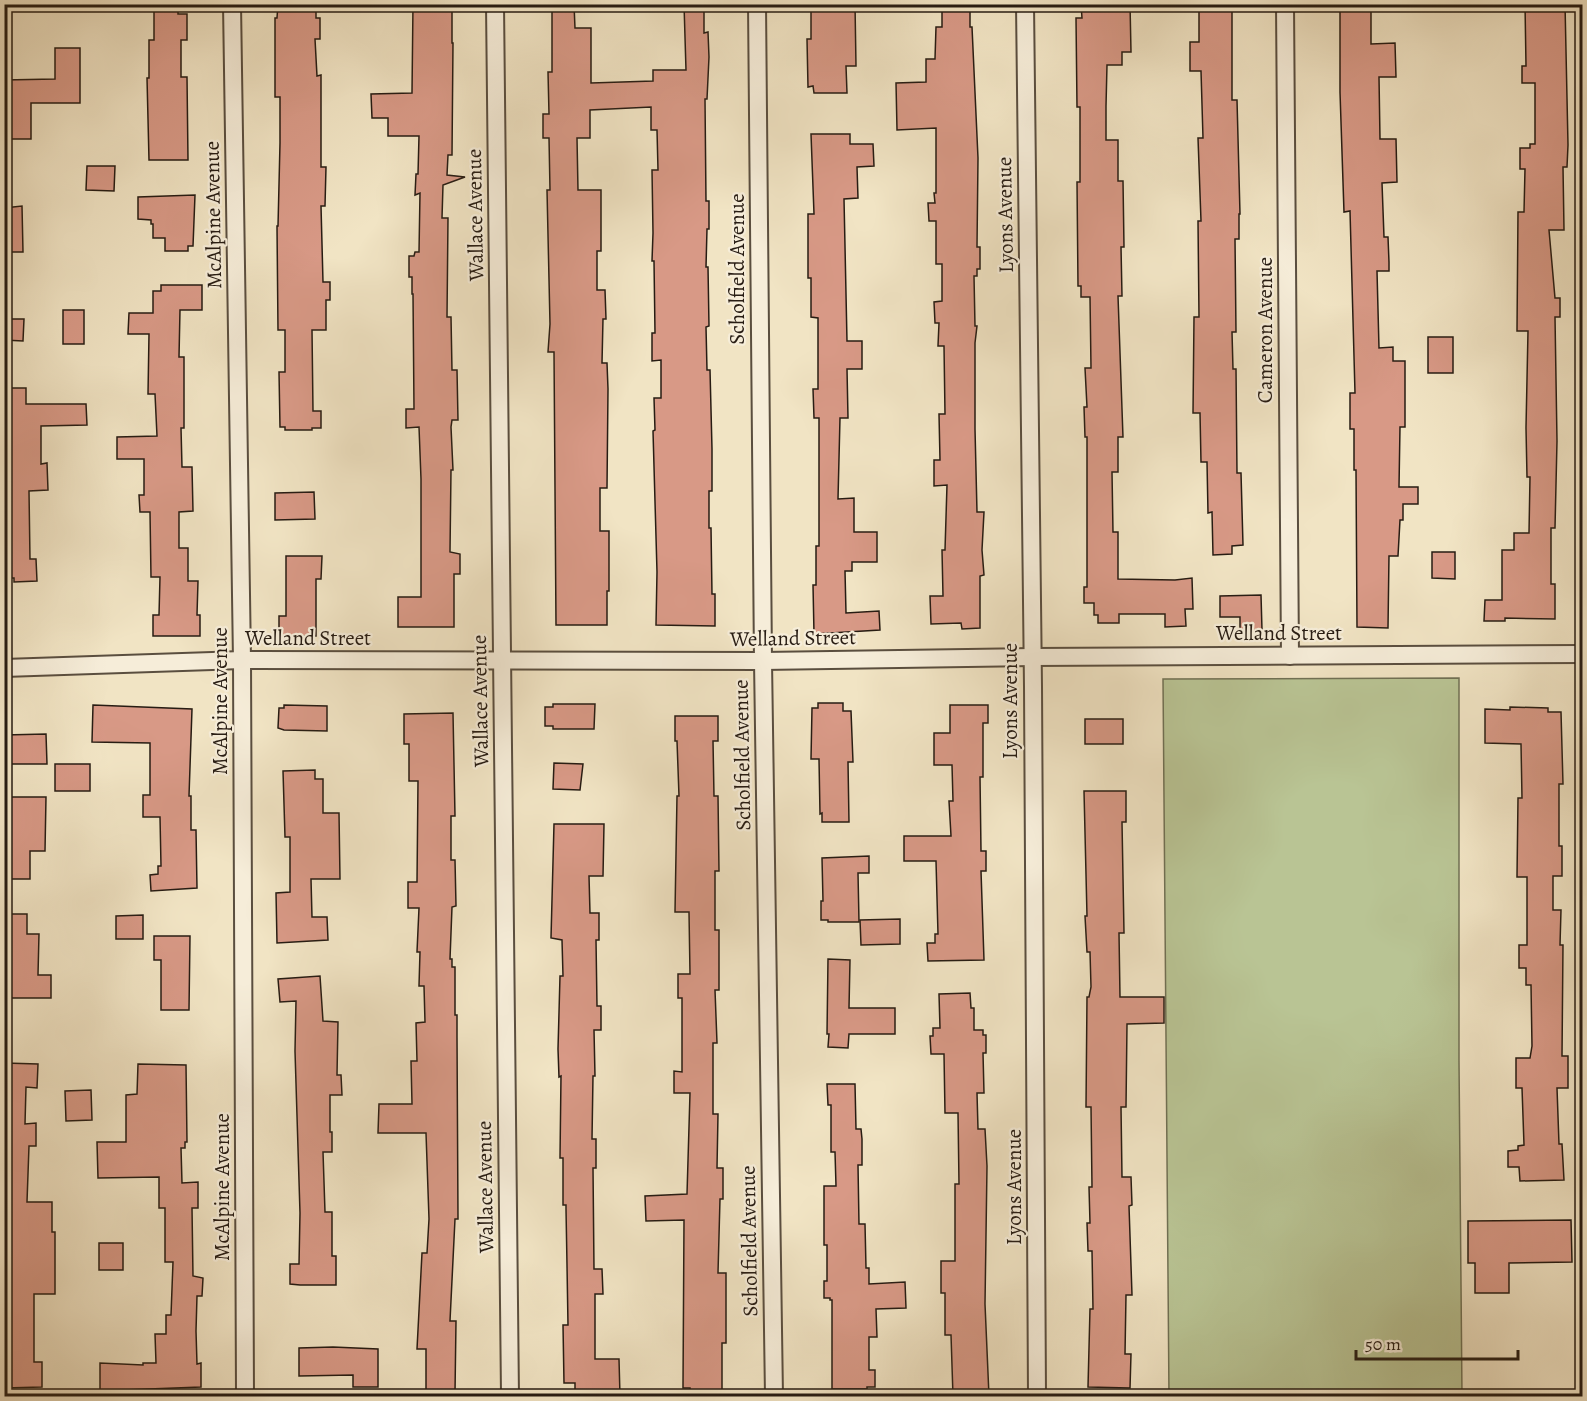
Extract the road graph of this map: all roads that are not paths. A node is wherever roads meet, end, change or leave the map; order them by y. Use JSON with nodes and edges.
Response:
{"nodes":[{"id":1,"x":232,"y":4,"type":"edge"},
{"id":2,"x":495,"y":4,"type":"edge"},
{"id":3,"x":757,"y":4,"type":"edge"},
{"id":4,"x":1025,"y":4,"type":"edge"},
{"id":5,"x":1285,"y":4,"type":"edge"},
{"id":6,"x":1582,"y":654,"type":"edge"},
{"id":7,"x":1290,"y":656,"type":"junction"},
{"id":8,"x":1033,"y":657,"type":"junction"},
{"id":9,"x":242,"y":660,"type":"junction"},
{"id":10,"x":763,"y":661,"type":"junction"},
{"id":11,"x":502,"y":662,"type":"junction"},
{"id":12,"x":4,"y":668,"type":"edge"},
{"id":13,"x":245,"y":1396,"type":"edge"},
{"id":14,"x":510,"y":1396,"type":"edge"},
{"id":15,"x":774,"y":1396,"type":"edge"},
{"id":16,"x":1037,"y":1396,"type":"edge"}],
"edges":[{"from":1,"to":9,"type":"street","name":"McAlpine Avenue"},
{"from":2,"to":11,"type":"street","name":"Wallace Avenue"},
{"from":3,"to":10,"type":"street","name":"Scholfield Avenue"},
{"from":4,"to":8,"type":"street","name":"Lyons Avenue"},
{"from":5,"to":7,"type":"street","name":"Cameron Avenue"},
{"from":6,"to":7,"type":"street","name":"Welland Street"},
{"from":7,"to":8,"type":"street","name":"Welland Street"},
{"from":8,"to":10,"type":"street","name":"Welland Street"},
{"from":8,"to":16,"type":"street","name":"Lyons Avenue"},
{"from":9,"to":11,"type":"street","name":"Welland Street"},
{"from":9,"to":12,"type":"street","name":"Welland Street"},
{"from":9,"to":13,"type":"street","name":"McAlpine Avenue"},
{"from":10,"to":11,"type":"street","name":"Welland Street"},
{"from":10,"to":15,"type":"street","name":"Scholfield Avenue"},
{"from":11,"to":14,"type":"street","name":"Wallace Avenue"}]}
